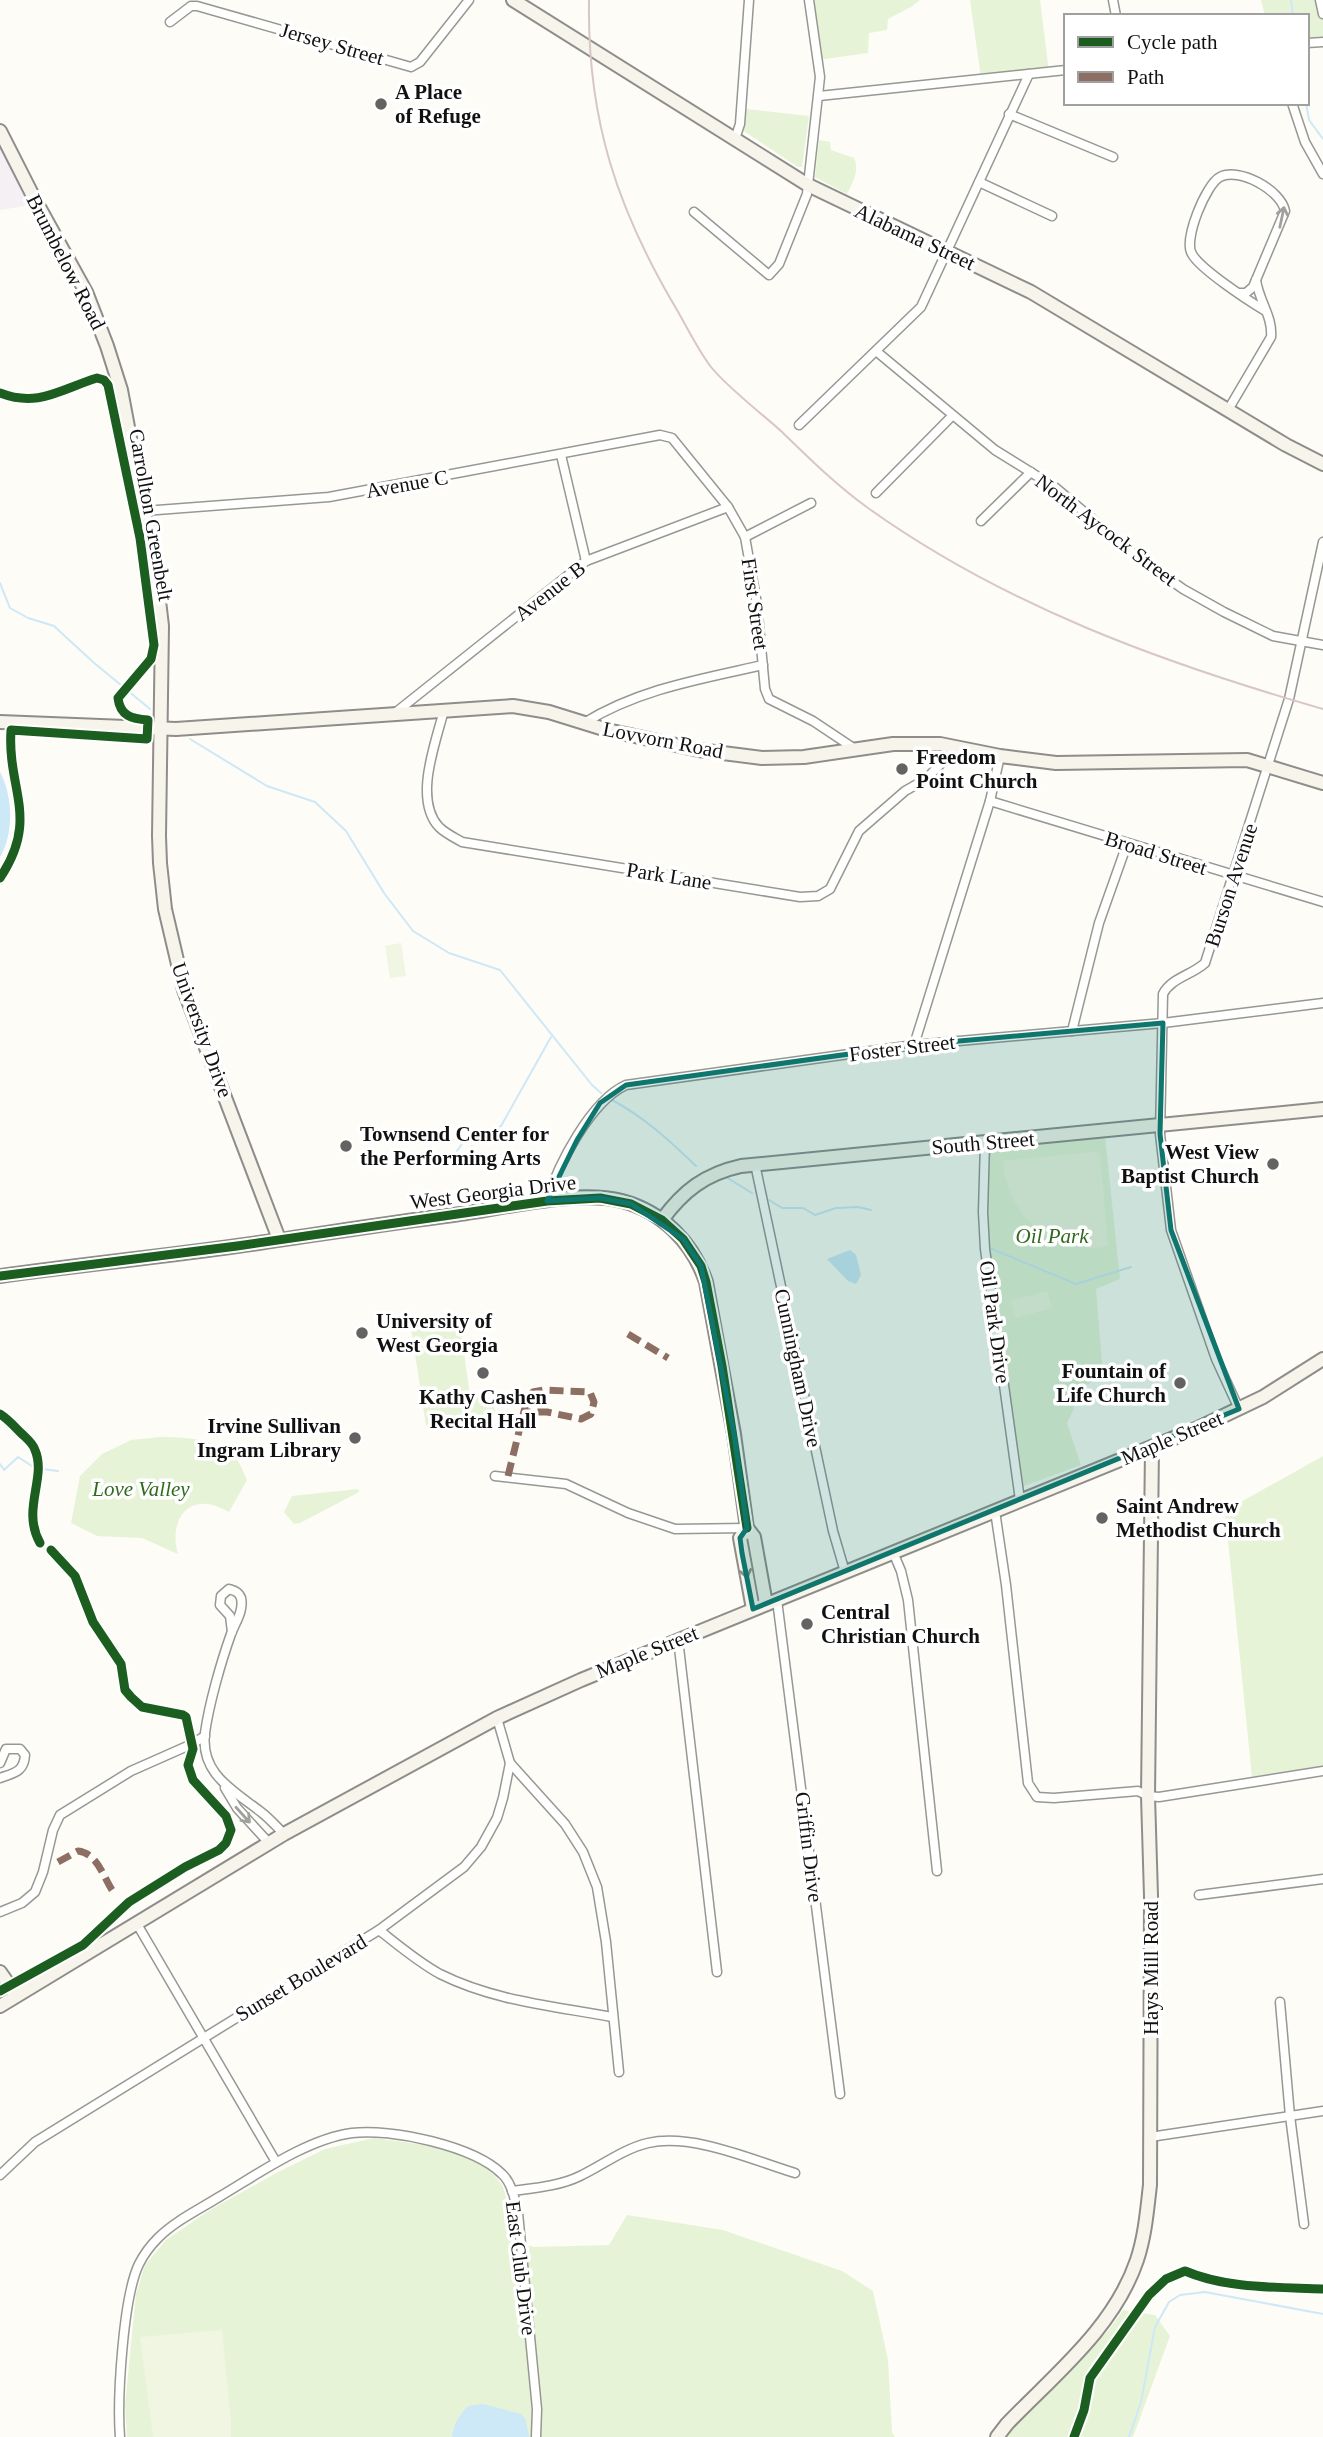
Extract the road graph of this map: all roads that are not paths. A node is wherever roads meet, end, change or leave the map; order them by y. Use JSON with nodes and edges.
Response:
{"nodes":[{"id":1,"x":469,"y":0,"type":"edge"},
{"id":2,"x":513,"y":0,"type":"edge"},
{"id":3,"x":749,"y":0,"type":"edge"},
{"id":4,"x":809,"y":0,"type":"edge"},
{"id":5,"x":1320,"y":0,"type":"edge"},
{"id":6,"x":1323,"y":14,"type":"edge"},
{"id":7,"x":170,"y":22,"type":"dead end"},
{"id":8,"x":1064,"y":70,"type":"edge"},
{"id":9,"x":1029,"y":74,"type":"junction"},
{"id":10,"x":818,"y":96,"type":"junction"},
{"id":11,"x":1292,"y":105,"type":"edge"},
{"id":12,"x":1009,"y":114,"type":"junction"},
{"id":13,"x":0,"y":131,"type":"edge"},
{"id":14,"x":735,"y":139,"type":"junction"},
{"id":15,"x":1113,"y":157,"type":"dead end"},
{"id":16,"x":1319,"y":160,"type":"edge"},
{"id":17,"x":1323,"y":174,"type":"edge"},
{"id":18,"x":979,"y":182,"type":"junction"},
{"id":19,"x":808,"y":185,"type":"junction"},
{"id":20,"x":694,"y":212,"type":"dead end"},
{"id":21,"x":1052,"y":216,"type":"dead end"},
{"id":22,"x":947,"y":253,"type":"junction"},
{"id":23,"x":1256,"y":280,"type":"junction"},
{"id":24,"x":1240,"y":293,"type":"junction"},
{"id":25,"x":1265,"y":310,"type":"junction"},
{"id":26,"x":876,"y":351,"type":"junction"},
{"id":27,"x":1228,"y":410,"type":"junction"},
{"id":28,"x":952,"y":416,"type":"junction"},
{"id":29,"x":799,"y":425,"type":"dead end"},
{"id":30,"x":667,"y":436,"type":"joint"},
{"id":31,"x":561,"y":455,"type":"junction"},
{"id":32,"x":1323,"y":464,"type":"edge"},
{"id":33,"x":1031,"y":472,"type":"junction"},
{"id":34,"x":876,"y":494,"type":"dead end"},
{"id":35,"x":811,"y":503,"type":"dead end"},
{"id":36,"x":728,"y":507,"type":"junction"},
{"id":37,"x":144,"y":510,"type":"junction"},
{"id":38,"x":981,"y":521,"type":"dead end"},
{"id":39,"x":745,"y":537,"type":"junction"},
{"id":40,"x":1323,"y":542,"type":"edge"},
{"id":41,"x":586,"y":561,"type":"junction"},
{"id":42,"x":1302,"y":642,"type":"junction"},
{"id":43,"x":1323,"y":645,"type":"edge"},
{"id":44,"x":763,"y":665,"type":"junction"},
{"id":45,"x":444,"y":710,"type":"junction"},
{"id":46,"x":394,"y":714,"type":"junction"},
{"id":47,"x":0,"y":722,"type":"edge"},
{"id":48,"x":584,"y":724,"type":"junction"},
{"id":49,"x":162,"y":729,"type":"junction"},
{"id":50,"x":957,"y":747,"type":"junction"},
{"id":51,"x":855,"y":749,"type":"junction"},
{"id":52,"x":1000,"y":756,"type":"junction"},
{"id":53,"x":1269,"y":765,"type":"junction"},
{"id":54,"x":1323,"y":783,"type":"edge"},
{"id":55,"x":990,"y":801,"type":"junction"},
{"id":56,"x":1127,"y":844,"type":"junction"},
{"id":57,"x":1233,"y":876,"type":"junction"},
{"id":58,"x":1323,"y":902,"type":"edge"},
{"id":59,"x":1323,"y":1003,"type":"edge"},
{"id":60,"x":1163,"y":1023,"type":"junction"},
{"id":61,"x":1072,"y":1031,"type":"junction"},
{"id":62,"x":914,"y":1045,"type":"junction"},
{"id":63,"x":1323,"y":1109,"type":"edge"},
{"id":64,"x":1160,"y":1126,"type":"junction"},
{"id":65,"x":985,"y":1143,"type":"junction"},
{"id":66,"x":755,"y":1164,"type":"junction"},
{"id":67,"x":547,"y":1201,"type":"junction"},
{"id":68,"x":662,"y":1220,"type":"junction"},
{"id":69,"x":279,"y":1239,"type":"junction"},
{"id":70,"x":0,"y":1276,"type":"edge"},
{"id":71,"x":1323,"y":1359,"type":"edge"},
{"id":72,"x":1238,"y":1409,"type":"junction"},
{"id":73,"x":1152,"y":1447,"type":"junction"},
{"id":74,"x":495,"y":1476,"type":"dead end"},
{"id":75,"x":1020,"y":1500,"type":"junction"},
{"id":76,"x":995,"y":1511,"type":"junction"},
{"id":77,"x":747,"y":1528,"type":"junction"},
{"id":78,"x":893,"y":1552,"type":"junction"},
{"id":79,"x":845,"y":1572,"type":"junction"},
{"id":80,"x":765,"y":1604,"type":"junction"},
{"id":81,"x":232,"y":1632,"type":"junction"},
{"id":82,"x":678,"y":1639,"type":"junction"},
{"id":83,"x":497,"y":1718,"type":"junction"},
{"id":84,"x":205,"y":1736,"type":"junction"},
{"id":85,"x":0,"y":1763,"type":"edge"},
{"id":86,"x":510,"y":1763,"type":"junction"},
{"id":87,"x":1323,"y":1771,"type":"edge"},
{"id":88,"x":0,"y":1778,"type":"edge"},
{"id":89,"x":222,"y":1783,"type":"junction"},
{"id":90,"x":1148,"y":1796,"type":"junction"},
{"id":91,"x":284,"y":1834,"type":"junction"},
{"id":92,"x":269,"y":1843,"type":"junction"},
{"id":93,"x":937,"y":1871,"type":"dead end"},
{"id":94,"x":1323,"y":1879,"type":"edge"},
{"id":95,"x":1199,"y":1895,"type":"dead end"},
{"id":96,"x":0,"y":1912,"type":"edge"},
{"id":97,"x":137,"y":1924,"type":"junction"},
{"id":98,"x":379,"y":1930,"type":"junction"},
{"id":99,"x":0,"y":1972,"type":"edge"},
{"id":100,"x":717,"y":1972,"type":"dead end"},
{"id":101,"x":16,"y":1996,"type":"junction"},
{"id":102,"x":1280,"y":2002,"type":"dead end"},
{"id":103,"x":0,"y":2006,"type":"edge"},
{"id":104,"x":612,"y":2017,"type":"junction"},
{"id":105,"x":205,"y":2037,"type":"junction"},
{"id":106,"x":619,"y":2073,"type":"dead end"},
{"id":107,"x":840,"y":2094,"type":"dead end"},
{"id":108,"x":1323,"y":2111,"type":"edge"},
{"id":109,"x":1290,"y":2116,"type":"junction"},
{"id":110,"x":1150,"y":2137,"type":"junction"},
{"id":111,"x":276,"y":2162,"type":"junction"},
{"id":112,"x":795,"y":2173,"type":"dead end"},
{"id":113,"x":0,"y":2175,"type":"edge"},
{"id":114,"x":512,"y":2191,"type":"junction"},
{"id":115,"x":1304,"y":2224,"type":"dead end"},
{"id":116,"x":120,"y":2437,"type":"edge"},
{"id":117,"x":536,"y":2437,"type":"edge"},
{"id":118,"x":997,"y":2437,"type":"edge"}],
"edges":[{"from":1,"to":7,"type":"street","name":"Jersey Street"},
{"from":2,"to":14,"type":"street","name":"Alabama Street"},
{"from":3,"to":14,"type":"street"},
{"from":4,"to":10,"type":"street"},
{"from":5,"to":6,"type":"street"},
{"from":8,"to":9,"type":"street"},
{"from":9,"to":10,"type":"street"},
{"from":9,"to":12,"type":"street"},
{"from":10,"to":19,"type":"street"},
{"from":11,"to":16,"type":"street"},
{"from":12,"to":15,"type":"street"},
{"from":12,"to":18,"type":"street"},
{"from":13,"to":37,"type":"street","name":"Brumbelow Road"},
{"from":14,"to":19,"type":"street","name":"Alabama Street"},
{"from":16,"to":17,"type":"street"},
{"from":18,"to":21,"type":"street"},
{"from":18,"to":22,"type":"street"},
{"from":19,"to":20,"type":"street"},
{"from":19,"to":22,"type":"street","name":"Alabama Street"},
{"from":22,"to":26,"type":"street"},
{"from":22,"to":27,"type":"street","name":"Alabama Street"},
{"from":23,"to":24,"type":"street"},
{"from":23,"to":24,"type":"street","one_way":true},
{"from":23,"to":25,"type":"street"},
{"from":24,"to":25,"type":"street"},
{"from":25,"to":27,"type":"street"},
{"from":26,"to":28,"type":"street","name":"North Aycock Street"},
{"from":26,"to":29,"type":"street"},
{"from":27,"to":32,"type":"street","name":"Alabama Street"},
{"from":28,"to":33,"type":"street","name":"North Aycock Street"},
{"from":28,"to":34,"type":"street"},
{"from":30,"to":31,"type":"street","name":"Avenue C"},
{"from":30,"to":36,"type":"street","name":"First Street"},
{"from":31,"to":37,"type":"street","name":"Avenue C"},
{"from":31,"to":41,"type":"street"},
{"from":33,"to":38,"type":"street"},
{"from":33,"to":42,"type":"street","name":"North Aycock Street"},
{"from":35,"to":39,"type":"street"},
{"from":36,"to":39,"type":"street","name":"First Street"},
{"from":36,"to":41,"type":"street","name":"Avenue B"},
{"from":37,"to":49,"type":"street","name":"Brumbelow Road"},
{"from":39,"to":44,"type":"street","name":"First Street"},
{"from":40,"to":42,"type":"street","name":"Burson Avenue"},
{"from":41,"to":46,"type":"street","name":"Avenue B"},
{"from":42,"to":43,"type":"street","name":"North Aycock Street"},
{"from":42,"to":53,"type":"street","name":"Burson Avenue"},
{"from":44,"to":48,"type":"street"},
{"from":44,"to":51,"type":"street","name":"First Street"},
{"from":45,"to":46,"type":"street","name":"Lovvorn Road"},
{"from":45,"to":48,"type":"street","name":"Lovvorn Road"},
{"from":45,"to":50,"type":"street","name":"Park Lane"},
{"from":46,"to":49,"type":"street","name":"Lovvorn Road"},
{"from":47,"to":49,"type":"street","name":"Lovvorn Road"},
{"from":48,"to":51,"type":"street","name":"Lovvorn Road"},
{"from":49,"to":69,"type":"street","name":"University Drive"},
{"from":50,"to":51,"type":"street","name":"Lovvorn Road"},
{"from":50,"to":52,"type":"street","name":"Lovvorn Road"},
{"from":52,"to":53,"type":"street","name":"Lovvorn Road"},
{"from":52,"to":55,"type":"street"},
{"from":53,"to":54,"type":"street","name":"Lovvorn Road"},
{"from":53,"to":57,"type":"street","name":"Burson Avenue"},
{"from":55,"to":56,"type":"street","name":"Broad Street"},
{"from":55,"to":62,"type":"street"},
{"from":56,"to":57,"type":"street","name":"Broad Street"},
{"from":56,"to":61,"type":"street"},
{"from":57,"to":58,"type":"street","name":"Broad Street"},
{"from":57,"to":60,"type":"street","name":"Burson Avenue"},
{"from":59,"to":60,"type":"street","name":"Foster Street"},
{"from":60,"to":61,"type":"street","name":"Foster Street"},
{"from":60,"to":64,"type":"street","name":"Burson Avenue"},
{"from":61,"to":62,"type":"street","name":"Foster Street"},
{"from":62,"to":67,"type":"street","name":"Foster Street"},
{"from":63,"to":64,"type":"street","name":"South Street"},
{"from":64,"to":65,"type":"street","name":"South Street"},
{"from":64,"to":72,"type":"street","name":"Burson Avenue"},
{"from":65,"to":66,"type":"street","name":"South Street"},
{"from":65,"to":75,"type":"street","name":"Oil Park Drive"},
{"from":66,"to":68,"type":"street","name":"South Street"},
{"from":66,"to":79,"type":"street","name":"Cunningham Drive"},
{"from":67,"to":68,"type":"street","name":"West Georgia Drive"},
{"from":67,"to":69,"type":"street","name":"West Georgia Drive"},
{"from":68,"to":77,"type":"street","name":"West Georgia Drive"},
{"from":69,"to":70,"type":"street","name":"West Georgia Drive"},
{"from":71,"to":72,"type":"street","name":"Maple Street"},
{"from":72,"to":73,"type":"street","name":"Maple Street"},
{"from":73,"to":75,"type":"street","name":"Maple Street"},
{"from":73,"to":90,"type":"street","name":"Hays Mill Road"},
{"from":74,"to":77,"type":"street"},
{"from":75,"to":76,"type":"street","name":"Maple Street"},
{"from":76,"to":78,"type":"street","name":"Maple Street"},
{"from":76,"to":90,"type":"street"},
{"from":77,"to":80,"type":"street","name":"West Georgia Drive"},
{"from":78,"to":79,"type":"street","name":"Maple Street"},
{"from":78,"to":93,"type":"street"},
{"from":79,"to":80,"type":"street","name":"Maple Street"},
{"from":80,"to":82,"type":"street","name":"Maple Street"},
{"from":80,"to":107,"type":"street","name":"Griffin Drive"},
{"from":81,"to":81,"type":"street"},
{"from":81,"to":84,"type":"street"},
{"from":82,"to":83,"type":"street","name":"Maple Street"},
{"from":82,"to":100,"type":"street"},
{"from":83,"to":86,"type":"street","name":"Sunset Boulevard"},
{"from":83,"to":91,"type":"street","name":"Maple Street"},
{"from":84,"to":89,"type":"street"},
{"from":84,"to":96,"type":"street"},
{"from":85,"to":88,"type":"street"},
{"from":86,"to":98,"type":"street","name":"Sunset Boulevard"},
{"from":86,"to":104,"type":"street"},
{"from":87,"to":90,"type":"street"},
{"from":89,"to":91,"type":"street"},
{"from":89,"to":92,"type":"street","one_way":true},
{"from":90,"to":110,"type":"street","name":"Hays Mill Road"},
{"from":91,"to":92,"type":"street","name":"Maple Street"},
{"from":92,"to":97,"type":"street","name":"Maple Street"},
{"from":94,"to":95,"type":"street"},
{"from":97,"to":101,"type":"street","name":"Maple Street"},
{"from":97,"to":105,"type":"street"},
{"from":98,"to":104,"type":"street"},
{"from":98,"to":105,"type":"street","name":"Sunset Boulevard"},
{"from":99,"to":101,"type":"street"},
{"from":101,"to":103,"type":"street","name":"Maple Street"},
{"from":102,"to":109,"type":"street"},
{"from":104,"to":106,"type":"street"},
{"from":105,"to":111,"type":"street"},
{"from":105,"to":113,"type":"street","name":"Sunset Boulevard"},
{"from":108,"to":109,"type":"street"},
{"from":109,"to":110,"type":"street"},
{"from":109,"to":115,"type":"street"},
{"from":110,"to":118,"type":"street","name":"Hays Mill Road"},
{"from":111,"to":114,"type":"street","name":"East Club Drive"},
{"from":111,"to":116,"type":"street","name":"East Club Drive"},
{"from":112,"to":114,"type":"street"},
{"from":114,"to":117,"type":"street","name":"East Club Drive"}]}
